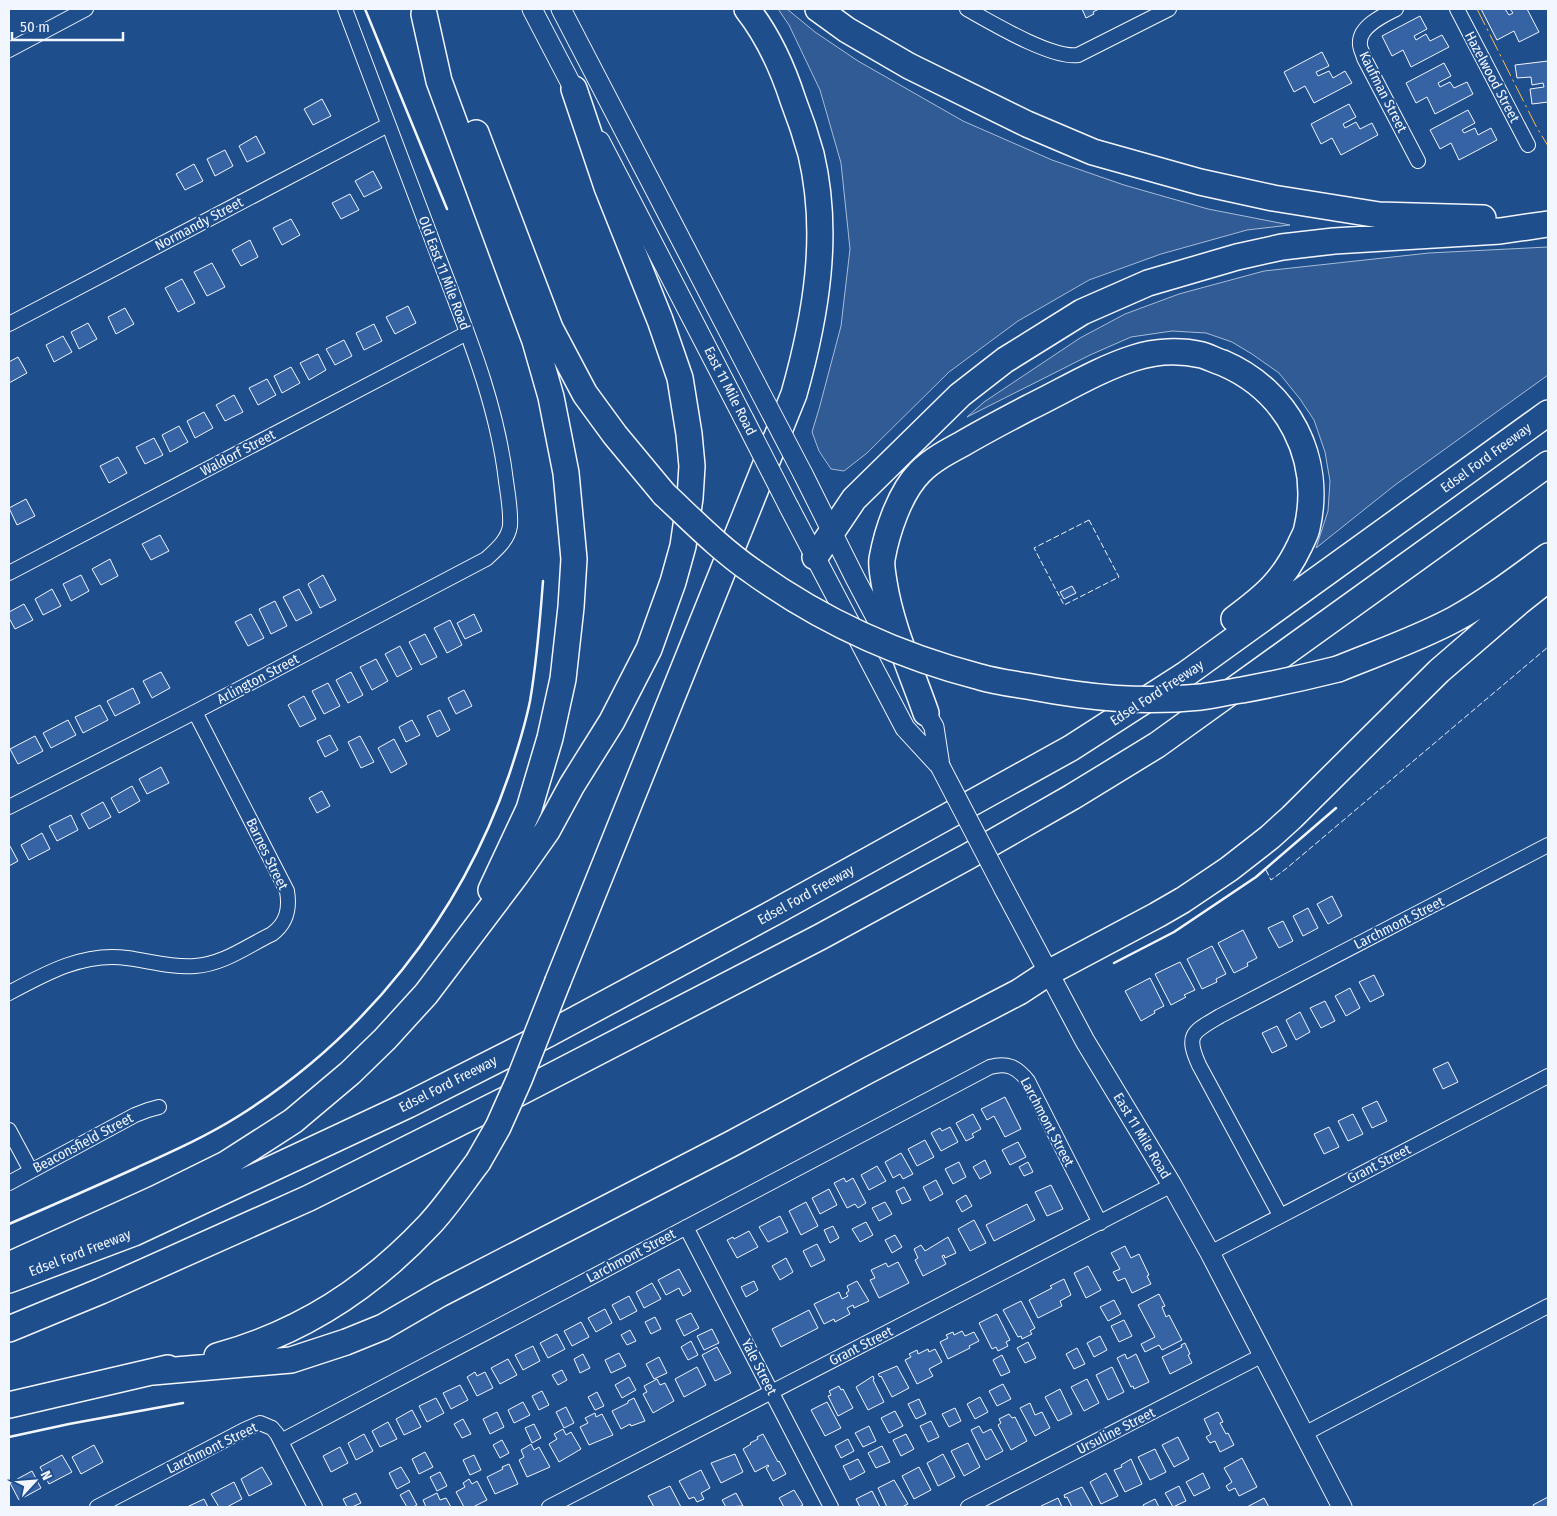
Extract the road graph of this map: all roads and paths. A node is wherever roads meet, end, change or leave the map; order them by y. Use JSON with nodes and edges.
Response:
{"nodes":[{"id":1,"x":86,"y":9,"type":"edge"},
{"id":2,"x":345,"y":9,"type":"edge"},
{"id":3,"x":532,"y":9,"type":"edge"},
{"id":4,"x":561,"y":9,"type":"edge"},
{"id":5,"x":747,"y":9,"type":"edge"},
{"id":6,"x":818,"y":9,"type":"edge"},
{"id":7,"x":967,"y":9,"type":"edge"},
{"id":8,"x":1169,"y":9,"type":"edge"},
{"id":9,"x":1396,"y":9,"type":"edge"},
{"id":10,"x":1456,"y":9,"type":"edge"},
{"id":11,"x":423,"y":12,"type":"edge"},
{"id":12,"x":9,"y":50,"type":"edge"},
{"id":13,"x":574,"y":89,"type":"junction"},
{"id":14,"x":388,"y":125,"type":"junction"},
{"id":15,"x":1528,"y":145,"type":"dead end"},
{"id":16,"x":1418,"y":160,"type":"dead end"},
{"id":17,"x":1548,"y":216,"type":"edge"},
{"id":18,"x":1548,"y":224,"type":"edge"},
{"id":19,"x":9,"y":324,"type":"edge"},
{"id":20,"x":467,"y":333,"type":"junction"},
{"id":21,"x":1548,"y":413,"type":"edge"},
{"id":22,"x":1548,"y":464,"type":"edge"},
{"id":23,"x":833,"y":532,"type":"junction"},
{"id":24,"x":502,"y":543,"type":"joint"},
{"id":25,"x":815,"y":556,"type":"junction"},
{"id":26,"x":1548,"y":556,"type":"edge"},
{"id":27,"x":9,"y":573,"type":"edge"},
{"id":28,"x":1548,"y":579,"type":"edge"},
{"id":29,"x":1186,"y":674,"type":"junction"},
{"id":30,"x":195,"y":712,"type":"junction"},
{"id":31,"x":926,"y":713,"type":"junction"},
{"id":32,"x":940,"y":766,"type":"junction"},
{"id":33,"x":9,"y":807,"type":"edge"},
{"id":34,"x":1548,"y":845,"type":"edge"},
{"id":35,"x":1048,"y":973,"type":"junction"},
{"id":36,"x":441,"y":974,"type":"junction"},
{"id":37,"x":9,"y":993,"type":"edge"},
{"id":38,"x":1548,"y":1076,"type":"edge"},
{"id":39,"x":159,"y":1107,"type":"dead end"},
{"id":40,"x":9,"y":1130,"type":"edge"},
{"id":41,"x":31,"y":1172,"type":"junction"},
{"id":42,"x":9,"y":1183,"type":"edge"},
{"id":43,"x":1172,"y":1185,"type":"junction"},
{"id":44,"x":1280,"y":1215,"type":"junction"},
{"id":45,"x":1100,"y":1223,"type":"junction"},
{"id":46,"x":686,"y":1227,"type":"junction"},
{"id":47,"x":1210,"y":1253,"type":"junction"},
{"id":48,"x":9,"y":1264,"type":"edge"},
{"id":49,"x":9,"y":1280,"type":"edge"},
{"id":50,"x":1548,"y":1306,"type":"edge"},
{"id":51,"x":9,"y":1329,"type":"edge"},
{"id":52,"x":1263,"y":1355,"type":"junction"},
{"id":53,"x":153,"y":1372,"type":"junction"},
{"id":54,"x":772,"y":1392,"type":"junction"},
{"id":55,"x":9,"y":1405,"type":"edge"},
{"id":56,"x":1304,"y":1434,"type":"junction"},
{"id":57,"x":281,"y":1441,"type":"junction"},
{"id":58,"x":97,"y":1507,"type":"edge"},
{"id":59,"x":315,"y":1507,"type":"edge"},
{"id":60,"x":549,"y":1507,"type":"edge"},
{"id":61,"x":831,"y":1507,"type":"edge"},
{"id":62,"x":968,"y":1507,"type":"edge"},
{"id":63,"x":1342,"y":1507,"type":"edge"}],
"edges":[{"from":1,"to":12,"type":"street"},
{"from":2,"to":14,"type":"street","name":"Old East 11 Mile Road"},
{"from":3,"to":13,"type":"main road","name":"East 11 Mile Road"},
{"from":4,"to":23,"type":"main road","name":"East 11 Mile Road","bridge":true},
{"from":5,"to":53,"type":"highway","bridge":true},
{"from":6,"to":17,"type":"highway"},
{"from":7,"to":8,"type":"street"},
{"from":9,"to":16,"type":"street","name":"Kaufman Street"},
{"from":10,"to":15,"type":"street","name":"Hazelwood Street"},
{"from":11,"to":26,"type":"highway","bridge":true},
{"from":11,"to":36,"type":"highway"},
{"from":13,"to":25,"type":"main road","name":"East 11 Mile Road","bridge":true},
{"from":13,"to":36,"type":"highway"},
{"from":14,"to":19,"type":"street","name":"Normandy Street"},
{"from":14,"to":20,"type":"street","name":"Old East 11 Mile Road"},
{"from":18,"to":23,"type":"highway"},
{"from":20,"to":24,"type":"street","name":"Old East 11 Mile Road"},
{"from":20,"to":27,"type":"street","name":"Waldorf Street"},
{"from":21,"to":29,"type":"highway","name":"Edsel Ford Freeway"},
{"from":22,"to":51,"type":"highway"},
{"from":23,"to":25,"type":"highway"},
{"from":23,"to":31,"type":"main road","name":"East 11 Mile Road"},
{"from":24,"to":30,"type":"street","name":"Arlington Street"},
{"from":25,"to":32,"type":"main road","name":"East 11 Mile Road"},
{"from":28,"to":35,"type":"highway"},
{"from":29,"to":31,"type":"highway"},
{"from":29,"to":49,"type":"highway","name":"Edsel Ford Freeway"},
{"from":30,"to":33,"type":"street","name":"Arlington Street"},
{"from":30,"to":37,"type":"street","name":"Barnes Street"},
{"from":31,"to":32,"type":"main road","name":"East 11 Mile Road"},
{"from":32,"to":35,"type":"main road","name":"East 11 Mile Road","bridge":true},
{"from":34,"to":44,"type":"street","name":"Larchmont Street"},
{"from":35,"to":43,"type":"main road","name":"East 11 Mile Road"},
{"from":35,"to":53,"type":"highway"},
{"from":36,"to":48,"type":"highway"},
{"from":38,"to":44,"type":"street","name":"Grant Street"},
{"from":39,"to":41,"type":"street","name":"Beaconsfield Street"},
{"from":40,"to":41,"type":"street"},
{"from":41,"to":42,"type":"street","name":"Beaconsfield Street"},
{"from":43,"to":45,"type":"street","name":"Grant Street"},
{"from":43,"to":47,"type":"main road","name":"East 11 Mile Road"},
{"from":44,"to":47,"type":"street","name":"Grant Street"},
{"from":45,"to":46,"type":"street","name":"Larchmont Street"},
{"from":45,"to":54,"type":"street","name":"Grant Street"},
{"from":46,"to":54,"type":"street","name":"Yale Street"},
{"from":46,"to":57,"type":"street","name":"Larchmont Street"},
{"from":47,"to":52,"type":"main road","name":"East 11 Mile Road"},
{"from":50,"to":56,"type":"street"},
{"from":52,"to":56,"type":"main road","name":"East 11 Mile Road"},
{"from":52,"to":62,"type":"street","name":"Ursuline Street"},
{"from":53,"to":55,"type":"highway"},
{"from":54,"to":60,"type":"street","name":"Grant Street"},
{"from":54,"to":61,"type":"street","name":"Yale Street"},
{"from":56,"to":63,"type":"main road","name":"East 11 Mile Road"},
{"from":57,"to":58,"type":"street","name":"Larchmont Street"},
{"from":57,"to":59,"type":"street"}]}
